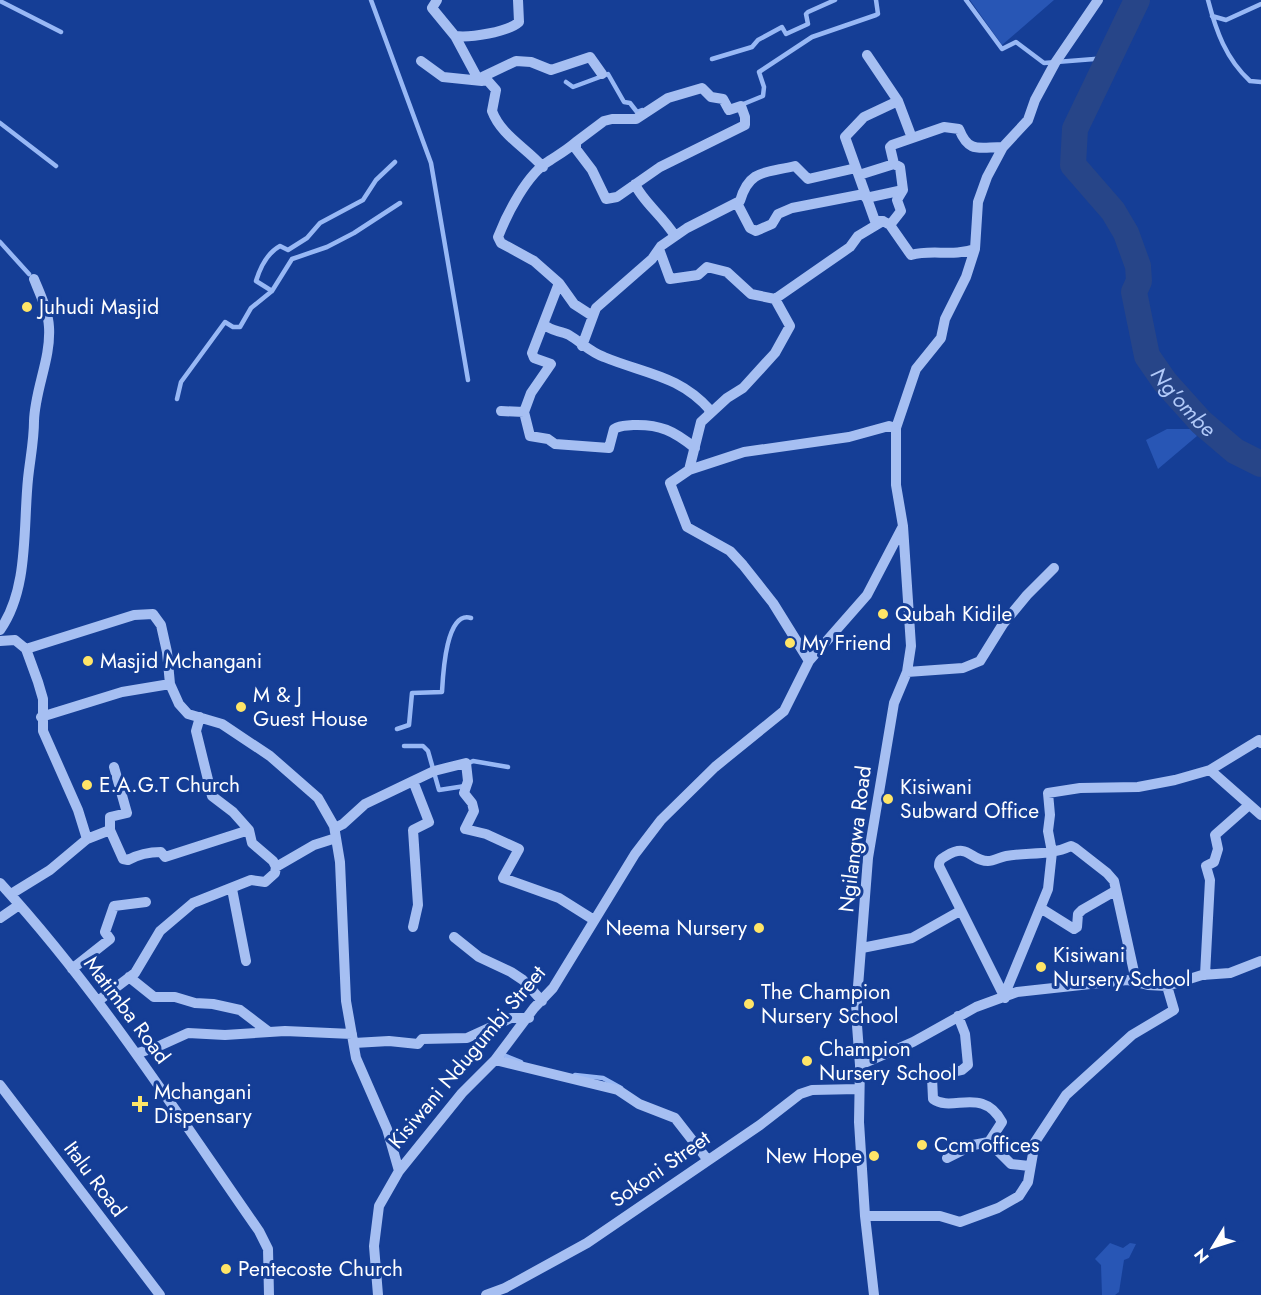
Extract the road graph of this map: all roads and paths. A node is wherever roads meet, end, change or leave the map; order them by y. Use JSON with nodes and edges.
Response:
{"nodes":[{"id":1,"x":436,"y":0,"type":"edge"},
{"id":2,"x":518,"y":0,"type":"edge"},
{"id":3,"x":1098,"y":0,"type":"edge"},
{"id":4,"x":455,"y":36,"type":"junction"},
{"id":5,"x":867,"y":55,"type":"dead end"},
{"id":6,"x":421,"y":62,"type":"dead end"},
{"id":7,"x":602,"y":75,"type":"dead end"},
{"id":8,"x":483,"y":80,"type":"junction"},
{"id":9,"x":898,"y":101,"type":"junction"},
{"id":10,"x":912,"y":138,"type":"junction"},
{"id":11,"x":576,"y":142,"type":"junction"},
{"id":12,"x":1003,"y":147,"type":"junction"},
{"id":13,"x":894,"y":164,"type":"junction"},
{"id":14,"x":543,"y":166,"type":"junction"},
{"id":15,"x":857,"y":171,"type":"junction"},
{"id":16,"x":635,"y":184,"type":"junction"},
{"id":17,"x":903,"y":190,"type":"junction"},
{"id":18,"x":865,"y":196,"type":"junction"},
{"id":19,"x":737,"y":203,"type":"junction"},
{"id":20,"x":886,"y":223,"type":"junction"},
{"id":21,"x":675,"y":236,"type":"junction"},
{"id":22,"x":659,"y":249,"type":"junction"},
{"id":23,"x":975,"y":249,"type":"junction"},
{"id":24,"x":34,"y":279,"type":"dead end"},
{"id":25,"x":560,"y":283,"type":"junction"},
{"id":26,"x":775,"y":299,"type":"junction"},
{"id":27,"x":591,"y":315,"type":"junction"},
{"id":28,"x":544,"y":324,"type":"junction"},
{"id":29,"x":582,"y":346,"type":"junction"},
{"id":30,"x":501,"y":411,"type":"dead end"},
{"id":31,"x":524,"y":412,"type":"junction"},
{"id":32,"x":710,"y":413,"type":"junction"},
{"id":33,"x":896,"y":428,"type":"junction"},
{"id":34,"x":695,"y":448,"type":"junction"},
{"id":35,"x":689,"y":470,"type":"junction"},
{"id":36,"x":903,"y":526,"type":"junction"},
{"id":37,"x":1054,"y":568,"type":"dead end"},
{"id":38,"x":0,"y":630,"type":"edge"},
{"id":39,"x":0,"y":642,"type":"edge"},
{"id":40,"x":26,"y":649,"type":"junction"},
{"id":41,"x":809,"y":661,"type":"junction"},
{"id":42,"x":907,"y":672,"type":"junction"},
{"id":43,"x":170,"y":684,"type":"junction"},
{"id":44,"x":41,"y":717,"type":"junction"},
{"id":45,"x":200,"y":717,"type":"junction"},
{"id":46,"x":1261,"y":743,"type":"edge"},
{"id":47,"x":114,"y":767,"type":"dead end"},
{"id":48,"x":1210,"y":770,"type":"junction"},
{"id":49,"x":413,"y":781,"type":"junction"},
{"id":50,"x":1249,"y":805,"type":"junction"},
{"id":51,"x":1261,"y":815,"type":"edge"},
{"id":52,"x":110,"y":830,"type":"junction"},
{"id":53,"x":249,"y":830,"type":"junction"},
{"id":54,"x":335,"y":833,"type":"junction"},
{"id":55,"x":87,"y":839,"type":"junction"},
{"id":56,"x":1052,"y":852,"type":"junction"},
{"id":57,"x":276,"y":867,"type":"junction"},
{"id":58,"x":0,"y":883,"type":"edge"},
{"id":59,"x":232,"y":889,"type":"junction"},
{"id":60,"x":1115,"y":891,"type":"junction"},
{"id":61,"x":11,"y":894,"type":"junction"},
{"id":62,"x":146,"y":902,"type":"dead end"},
{"id":63,"x":19,"y":905,"type":"junction"},
{"id":64,"x":1042,"y":909,"type":"junction"},
{"id":65,"x":960,"y":911,"type":"junction"},
{"id":66,"x":0,"y":918,"type":"edge"},
{"id":67,"x":594,"y":920,"type":"junction"},
{"id":68,"x":413,"y":927,"type":"dead end"},
{"id":69,"x":454,"y":937,"type":"dead end"},
{"id":70,"x":862,"y":948,"type":"junction"},
{"id":71,"x":246,"y":961,"type":"dead end"},
{"id":72,"x":1261,"y":961,"type":"edge"},
{"id":73,"x":72,"y":969,"type":"junction"},
{"id":74,"x":1205,"y":975,"type":"junction"},
{"id":75,"x":129,"y":977,"type":"junction"},
{"id":76,"x":1136,"y":981,"type":"junction"},
{"id":77,"x":1167,"y":986,"type":"junction"},
{"id":78,"x":1004,"y":997,"type":"junction"},
{"id":79,"x":98,"y":1001,"type":"junction"},
{"id":80,"x":542,"y":1001,"type":"junction"},
{"id":81,"x":958,"y":1016,"type":"junction"},
{"id":82,"x":529,"y":1018,"type":"junction"},
{"id":83,"x":269,"y":1033,"type":"junction"},
{"id":84,"x":353,"y":1038,"type":"junction"},
{"id":85,"x":138,"y":1053,"type":"junction"},
{"id":86,"x":495,"y":1060,"type":"junction"},
{"id":87,"x":860,"y":1065,"type":"junction"},
{"id":88,"x":0,"y":1085,"type":"edge"},
{"id":89,"x":858,"y":1089,"type":"junction"},
{"id":90,"x":989,"y":1142,"type":"junction"},
{"id":91,"x":947,"y":1158,"type":"dead end"},
{"id":92,"x":707,"y":1159,"type":"junction"},
{"id":93,"x":1029,"y":1166,"type":"junction"},
{"id":94,"x":399,"y":1171,"type":"junction"},
{"id":95,"x":865,"y":1216,"type":"junction"},
{"id":96,"x":160,"y":1295,"type":"edge"},
{"id":97,"x":269,"y":1295,"type":"edge"},
{"id":98,"x":378,"y":1295,"type":"edge"},
{"id":99,"x":486,"y":1295,"type":"edge"},
{"id":100,"x":874,"y":1295,"type":"edge"}],
"edges":[{"from":1,"to":4,"type":"street"},
{"from":2,"to":4,"type":"street"},
{"from":3,"to":12,"type":"street","name":"Ngilangwa Road"},
{"from":4,"to":8,"type":"street"},
{"from":5,"to":9,"type":"street"},
{"from":6,"to":8,"type":"street"},
{"from":7,"to":8,"type":"street"},
{"from":8,"to":14,"type":"street"},
{"from":9,"to":10,"type":"street"},
{"from":9,"to":15,"type":"street"},
{"from":10,"to":12,"type":"street"},
{"from":10,"to":13,"type":"street"},
{"from":11,"to":14,"type":"street"},
{"from":11,"to":16,"type":"street"},
{"from":11,"to":16,"type":"street"},
{"from":12,"to":23,"type":"street","name":"Ngilangwa Road"},
{"from":13,"to":15,"type":"street"},
{"from":13,"to":17,"type":"street"},
{"from":14,"to":25,"type":"street"},
{"from":15,"to":18,"type":"street"},
{"from":15,"to":19,"type":"street"},
{"from":16,"to":21,"type":"street"},
{"from":17,"to":18,"type":"street"},
{"from":17,"to":20,"type":"street"},
{"from":18,"to":19,"type":"street"},
{"from":18,"to":20,"type":"street"},
{"from":19,"to":21,"type":"street"},
{"from":20,"to":23,"type":"street"},
{"from":20,"to":26,"type":"street"},
{"from":21,"to":22,"type":"street"},
{"from":22,"to":26,"type":"street"},
{"from":22,"to":27,"type":"street"},
{"from":23,"to":33,"type":"street","name":"Ngilangwa Road"},
{"from":24,"to":38,"type":"street"},
{"from":25,"to":27,"type":"street"},
{"from":25,"to":28,"type":"street"},
{"from":26,"to":32,"type":"street"},
{"from":27,"to":29,"type":"street"},
{"from":28,"to":29,"type":"street"},
{"from":28,"to":31,"type":"street"},
{"from":29,"to":32,"type":"street"},
{"from":30,"to":31,"type":"street"},
{"from":31,"to":34,"type":"street"},
{"from":32,"to":34,"type":"street"},
{"from":33,"to":35,"type":"street"},
{"from":33,"to":36,"type":"street","name":"Ngilangwa Road"},
{"from":34,"to":35,"type":"street"},
{"from":35,"to":41,"type":"street"},
{"from":36,"to":41,"type":"street","name":"Kisiwani Ndugumbi Street"},
{"from":36,"to":42,"type":"street","name":"Ngilangwa Road"},
{"from":37,"to":42,"type":"street"},
{"from":39,"to":40,"type":"street"},
{"from":40,"to":43,"type":"street"},
{"from":40,"to":44,"type":"street"},
{"from":41,"to":67,"type":"street","name":"Kisiwani Ndugumbi Street"},
{"from":42,"to":70,"type":"street","name":"Ngilangwa Road"},
{"from":43,"to":44,"type":"street"},
{"from":43,"to":45,"type":"street"},
{"from":44,"to":55,"type":"street"},
{"from":45,"to":53,"type":"street"},
{"from":45,"to":54,"type":"street"},
{"from":46,"to":48,"type":"street"},
{"from":47,"to":52,"type":"street"},
{"from":48,"to":50,"type":"street"},
{"from":48,"to":56,"type":"street"},
{"from":49,"to":54,"type":"street"},
{"from":49,"to":67,"type":"street"},
{"from":49,"to":68,"type":"street"},
{"from":50,"to":51,"type":"street"},
{"from":50,"to":74,"type":"street"},
{"from":52,"to":53,"type":"street"},
{"from":52,"to":55,"type":"street"},
{"from":53,"to":57,"type":"street"},
{"from":54,"to":57,"type":"street"},
{"from":54,"to":84,"type":"street"},
{"from":55,"to":61,"type":"street"},
{"from":56,"to":60,"type":"street"},
{"from":56,"to":64,"type":"street"},
{"from":56,"to":65,"type":"street"},
{"from":57,"to":59,"type":"street"},
{"from":58,"to":61,"type":"street","name":"Matimba Road"},
{"from":59,"to":71,"type":"street"},
{"from":59,"to":75,"type":"street"},
{"from":60,"to":64,"type":"street"},
{"from":60,"to":76,"type":"street"},
{"from":61,"to":63,"type":"street","name":"Matimba Road"},
{"from":62,"to":73,"type":"street"},
{"from":63,"to":66,"type":"street"},
{"from":63,"to":73,"type":"street","name":"Matimba Road"},
{"from":64,"to":78,"type":"street"},
{"from":65,"to":70,"type":"street"},
{"from":65,"to":78,"type":"street"},
{"from":67,"to":80,"type":"street","name":"Kisiwani Ndugumbi Street"},
{"from":69,"to":80,"type":"street"},
{"from":70,"to":87,"type":"street","name":"Ngilangwa Road"},
{"from":72,"to":74,"type":"street"},
{"from":73,"to":79,"type":"street","name":"Matimba Road"},
{"from":74,"to":77,"type":"street"},
{"from":75,"to":79,"type":"street"},
{"from":75,"to":83,"type":"street"},
{"from":76,"to":77,"type":"street"},
{"from":76,"to":78,"type":"street"},
{"from":77,"to":93,"type":"street"},
{"from":78,"to":81,"type":"street"},
{"from":79,"to":85,"type":"street","name":"Matimba Road"},
{"from":80,"to":82,"type":"street","name":"Kisiwani Ndugumbi Street"},
{"from":81,"to":87,"type":"street"},
{"from":81,"to":90,"type":"street"},
{"from":82,"to":84,"type":"street"},
{"from":82,"to":86,"type":"street","name":"Kisiwani Ndugumbi Street"},
{"from":83,"to":84,"type":"street"},
{"from":83,"to":85,"type":"street"},
{"from":84,"to":94,"type":"street"},
{"from":85,"to":97,"type":"street","name":"Matimba Road"},
{"from":86,"to":92,"type":"street"},
{"from":86,"to":94,"type":"street","name":"Kisiwani Ndugumbi Street"},
{"from":87,"to":89,"type":"street","name":"Ngilangwa Road"},
{"from":88,"to":96,"type":"street","name":"Italu Road"},
{"from":89,"to":92,"type":"street","name":"Sokoni Street"},
{"from":89,"to":95,"type":"street","name":"Ngilangwa Road"},
{"from":90,"to":91,"type":"street"},
{"from":90,"to":93,"type":"street"},
{"from":92,"to":99,"type":"street","name":"Sokoni Street"},
{"from":93,"to":95,"type":"street"},
{"from":94,"to":98,"type":"street","name":"Kisiwani Ndugumbi Street"},
{"from":95,"to":100,"type":"street","name":"Ngilangwa Road"}]}
